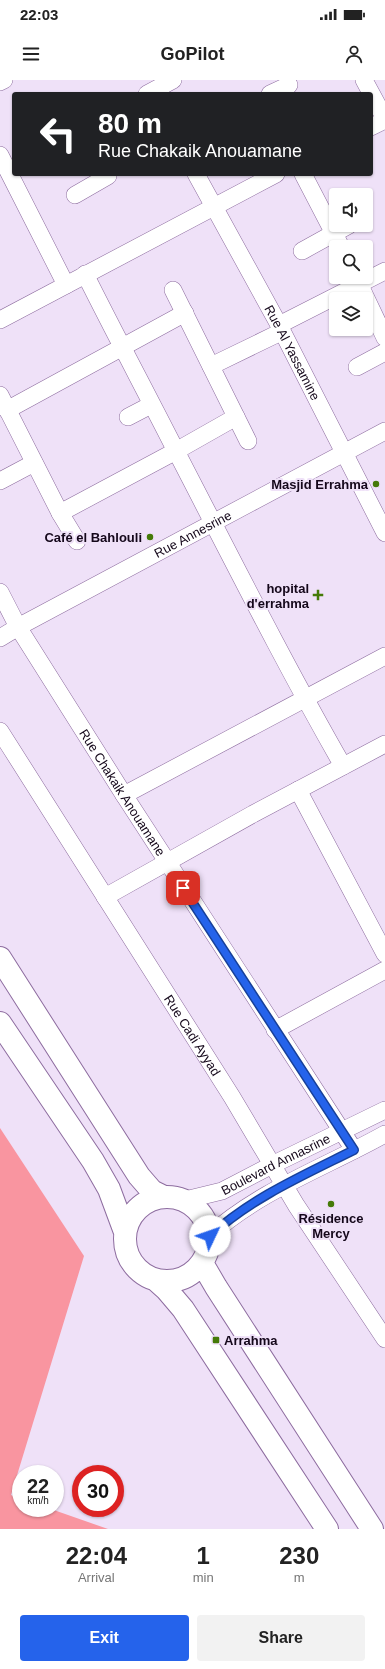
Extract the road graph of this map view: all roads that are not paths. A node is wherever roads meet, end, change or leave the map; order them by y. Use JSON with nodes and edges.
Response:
{"nodes":[{"id":1,"x":4,"y":80,"type":"edge"},
{"id":2,"x":174,"y":80,"type":"edge"},
{"id":3,"x":364,"y":80,"type":"edge"},
{"id":4,"x":0,"y":82,"type":"edge"},
{"id":5,"x":289,"y":84,"type":"dead end"},
{"id":6,"x":270,"y":89,"type":"edge"},
{"id":7,"x":150,"y":90,"type":"edge"},
{"id":8,"x":370,"y":92,"type":"edge"},
{"id":9,"x":373,"y":97,"type":"edge"},
{"id":10,"x":385,"y":120,"type":"edge"},
{"id":11,"x":373,"y":126,"type":"edge"},
{"id":12,"x":0,"y":155,"type":"edge"},
{"id":13,"x":8,"y":172,"type":"edge"},
{"id":14,"x":197,"y":176,"type":"edge"},
{"id":15,"x":272,"y":176,"type":"edge"},
{"id":16,"x":304,"y":176,"type":"edge"},
{"id":17,"x":100,"y":177,"type":"edge"},
{"id":18,"x":75,"y":195,"type":"dead end"},
{"id":19,"x":213,"y":207,"type":"junction"},
{"id":20,"x":342,"y":235,"type":"edge"},
{"id":21,"x":302,"y":251,"type":"dead end"},
{"id":22,"x":385,"y":271,"type":"edge"},
{"id":23,"x":85,"y":274,"type":"junction"},
{"id":24,"x":373,"y":275,"type":"edge"},
{"id":25,"x":352,"y":284,"type":"edge"},
{"id":26,"x":358,"y":284,"type":"edge"},
{"id":27,"x":66,"y":285,"type":"junction"},
{"id":28,"x":173,"y":290,"type":"dead end"},
{"id":29,"x":184,"y":313,"type":"junction"},
{"id":30,"x":0,"y":320,"type":"edge"},
{"id":31,"x":280,"y":328,"type":"junction"},
{"id":32,"x":385,"y":338,"type":"edge"},
{"id":33,"x":121,"y":347,"type":"junction"},
{"id":34,"x":385,"y":352,"type":"edge"},
{"id":35,"x":211,"y":366,"type":"junction"},
{"id":36,"x":357,"y":367,"type":"dead end"},
{"id":37,"x":3,"y":402,"type":"edge"},
{"id":38,"x":151,"y":405,"type":"junction"},
{"id":39,"x":128,"y":417,"type":"dead end"},
{"id":40,"x":236,"y":417,"type":"junction"},
{"id":41,"x":385,"y":431,"type":"edge"},
{"id":42,"x":248,"y":441,"type":"dead end"},
{"id":43,"x":176,"y":451,"type":"junction"},
{"id":44,"x":344,"y":452,"type":"junction"},
{"id":45,"x":34,"y":463,"type":"junction"},
{"id":46,"x":0,"y":481,"type":"edge"},
{"id":47,"x":60,"y":513,"type":"junction"},
{"id":48,"x":212,"y":523,"type":"junction"},
{"id":49,"x":385,"y":533,"type":"edge"},
{"id":50,"x":77,"y":541,"type":"dead end"},
{"id":51,"x":0,"y":592,"type":"edge"},
{"id":52,"x":18,"y":627,"type":"junction"},
{"id":53,"x":0,"y":638,"type":"edge"},
{"id":54,"x":385,"y":656,"type":"edge"},
{"id":55,"x":304,"y":699,"type":"junction"},
{"id":56,"x":0,"y":731,"type":"edge"},
{"id":57,"x":385,"y":744,"type":"edge"},
{"id":58,"x":343,"y":766,"type":"junction"},
{"id":59,"x":298,"y":790,"type":"junction"},
{"id":60,"x":124,"y":795,"type":"junction"},
{"id":61,"x":166,"y":862,"type":"junction"},
{"id":62,"x":105,"y":897,"type":"junction"},
{"id":63,"x":385,"y":954,"type":"edge"},
{"id":64,"x":0,"y":958,"type":"edge"},
{"id":65,"x":385,"y":970,"type":"edge"},
{"id":66,"x":0,"y":1023,"type":"edge"},
{"id":67,"x":275,"y":1030,"type":"junction"},
{"id":68,"x":385,"y":1110,"type":"edge"},
{"id":69,"x":341,"y":1131,"type":"junction"},
{"id":70,"x":385,"y":1134,"type":"edge"},
{"id":71,"x":354,"y":1150,"type":"junction"},
{"id":72,"x":274,"y":1164,"type":"junction"},
{"id":73,"x":285,"y":1184,"type":"junction"},
{"id":74,"x":162,"y":1196,"type":"junction"},
{"id":75,"x":185,"y":1200,"type":"junction"},
{"id":76,"x":125,"y":1232,"type":"junction"},
{"id":77,"x":210,"y":1236,"type":"junction"},
{"id":78,"x":202,"y":1263,"type":"junction"},
{"id":79,"x":156,"y":1280,"type":"junction"},
{"id":80,"x":385,"y":1339,"type":"edge"},
{"id":81,"x":327,"y":1529,"type":"edge"},
{"id":82,"x":372,"y":1529,"type":"edge"}],
"edges":[{"from":1,"to":4,"type":"street"},
{"from":2,"to":7,"type":"street"},
{"from":3,"to":8,"type":"street"},
{"from":5,"to":6,"type":"street"},
{"from":9,"to":10,"type":"street"},
{"from":10,"to":11,"type":"street"},
{"from":12,"to":13,"type":"street"},
{"from":13,"to":27,"type":"street"},
{"from":14,"to":19,"type":"street","name":"Rue Al Yassamine"},
{"from":15,"to":19,"type":"street"},
{"from":16,"to":20,"type":"street"},
{"from":17,"to":18,"type":"street"},
{"from":19,"to":23,"type":"street"},
{"from":19,"to":31,"type":"street","name":"Rue Al Yassamine"},
{"from":20,"to":21,"type":"street"},
{"from":22,"to":24,"type":"street"},
{"from":23,"to":27,"type":"street"},
{"from":23,"to":33,"type":"street"},
{"from":25,"to":31,"type":"street"},
{"from":26,"to":32,"type":"street"},
{"from":27,"to":30,"type":"street"},
{"from":28,"to":29,"type":"street"},
{"from":29,"to":33,"type":"street"},
{"from":29,"to":35,"type":"street"},
{"from":31,"to":35,"type":"street"},
{"from":31,"to":44,"type":"street","name":"Rue Al Yassamine"},
{"from":33,"to":37,"type":"street"},
{"from":33,"to":38,"type":"street"},
{"from":34,"to":36,"type":"street"},
{"from":35,"to":40,"type":"street"},
{"from":37,"to":45,"type":"street"},
{"from":38,"to":39,"type":"street"},
{"from":38,"to":43,"type":"street"},
{"from":40,"to":42,"type":"street"},
{"from":40,"to":43,"type":"street"},
{"from":41,"to":44,"type":"street","name":"Rue Annesrine"},
{"from":43,"to":47,"type":"street"},
{"from":43,"to":48,"type":"street"},
{"from":44,"to":48,"type":"street","name":"Rue Annesrine"},
{"from":44,"to":49,"type":"street","name":"Rue Al Yassamine"},
{"from":45,"to":46,"type":"street"},
{"from":45,"to":47,"type":"street"},
{"from":47,"to":50,"type":"street"},
{"from":48,"to":52,"type":"street","name":"Rue Annesrine"},
{"from":48,"to":55,"type":"street"},
{"from":51,"to":52,"type":"street","name":"Rue Chakaik Anouamane"},
{"from":52,"to":53,"type":"street","name":"Rue Annesrine"},
{"from":52,"to":60,"type":"street","name":"Rue Chakaik Anouamane"},
{"from":54,"to":55,"type":"street"},
{"from":55,"to":58,"type":"street"},
{"from":55,"to":60,"type":"street"},
{"from":56,"to":62,"type":"street","name":"Rue Cadi Ayyad"},
{"from":57,"to":58,"type":"street"},
{"from":58,"to":59,"type":"street"},
{"from":59,"to":61,"type":"street"},
{"from":59,"to":63,"type":"street"},
{"from":60,"to":61,"type":"street","name":"Rue Chakaik Anouamane"},
{"from":61,"to":62,"type":"street"},
{"from":61,"to":67,"type":"street","name":"Rue Chakaik Anouamane"},
{"from":62,"to":72,"type":"street","name":"Rue Cadi Ayyad"},
{"from":64,"to":74,"type":"main road"},
{"from":65,"to":67,"type":"street"},
{"from":66,"to":76,"type":"main road"},
{"from":67,"to":69,"type":"street","name":"Rue Chakaik Anouamane"},
{"from":68,"to":69,"type":"street","name":"Boulevard Annasrine"},
{"from":69,"to":71,"type":"street","name":"Rue Chakaik Anouamane"},
{"from":69,"to":72,"type":"street","name":"Boulevard Annasrine"},
{"from":70,"to":71,"type":"street","name":"Boulevard Annasrine"},
{"from":71,"to":73,"type":"street","name":"Boulevard Annasrine"},
{"from":72,"to":73,"type":"street","name":"Rue Cadi Ayyad"},
{"from":72,"to":75,"type":"street","name":"Boulevard Annasrine"},
{"from":73,"to":77,"type":"street","name":"Boulevard Annasrine"},
{"from":73,"to":80,"type":"street","name":"Rue Cadi Ayyad"},
{"from":74,"to":75,"type":"main road"},
{"from":74,"to":76,"type":"main road"},
{"from":75,"to":77,"type":"main road"},
{"from":76,"to":79,"type":"main road"},
{"from":77,"to":78,"type":"main road"},
{"from":78,"to":79,"type":"main road"},
{"from":78,"to":82,"type":"main road"},
{"from":79,"to":81,"type":"main road"}]}
